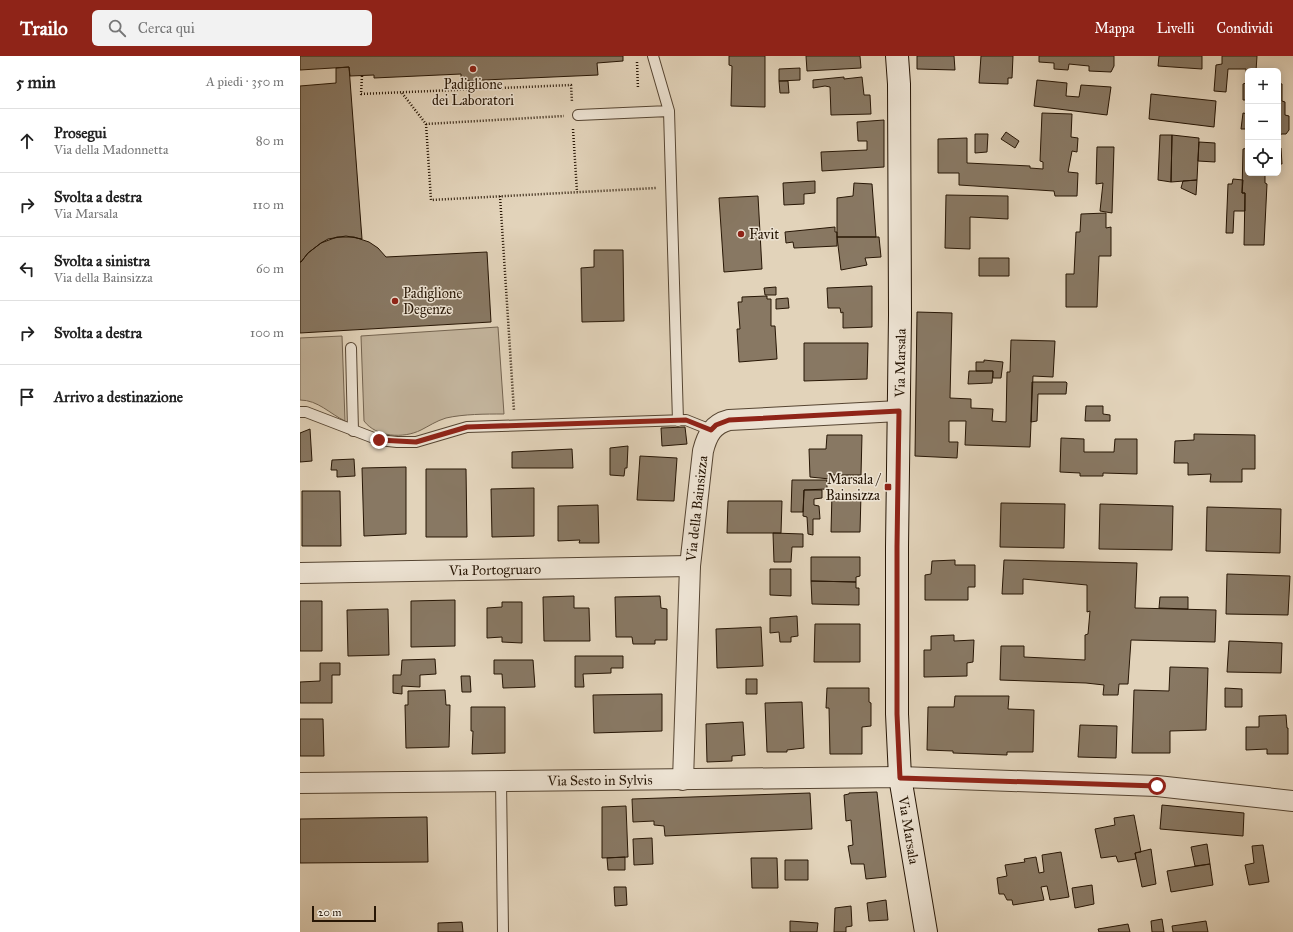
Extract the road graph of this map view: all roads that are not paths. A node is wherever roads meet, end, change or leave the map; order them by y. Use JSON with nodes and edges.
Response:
{"nodes":[{"id":1,"x":653,"y":56,"type":"edge"},
{"id":2,"x":897,"y":56,"type":"edge"},
{"id":3,"x":669,"y":111,"type":"junction"},
{"id":4,"x":575,"y":115,"type":"road end"},
{"id":5,"x":351,"y":348,"type":"dead end"},
{"id":6,"x":899,"y":411,"type":"junction"},
{"id":7,"x":300,"y":412,"type":"edge"},
{"id":8,"x":678,"y":421,"type":"junction"},
{"id":9,"x":711,"y":430,"type":"junction"},
{"id":10,"x":353,"y":431,"type":"junction"},
{"id":11,"x":690,"y":566,"type":"junction"},
{"id":12,"x":300,"y":573,"type":"edge"},
{"id":13,"x":900,"y":778,"type":"junction"},
{"id":14,"x":683,"y":780,"type":"junction"},
{"id":15,"x":501,"y":781,"type":"junction"},
{"id":16,"x":300,"y":783,"type":"edge"},
{"id":17,"x":1293,"y":801,"type":"edge"},
{"id":18,"x":503,"y":932,"type":"edge"},
{"id":19,"x":926,"y":932,"type":"edge"}],
"edges":[{"from":1,"to":3,"type":"lane"},
{"from":2,"to":6,"type":"street","name":"Via Marsala"},
{"from":3,"to":4,"type":"lane"},
{"from":3,"to":8,"type":"lane"},
{"from":5,"to":10,"type":"lane"},
{"from":6,"to":9,"type":"street"},
{"from":6,"to":13,"type":"street","name":"Via Marsala"},
{"from":7,"to":10,"type":"lane"},
{"from":8,"to":9,"type":"lane"},
{"from":8,"to":10,"type":"lane"},
{"from":9,"to":11,"type":"street","name":"Via della Bainsizza"},
{"from":11,"to":12,"type":"street","name":"Via Portogruaro"},
{"from":11,"to":14,"type":"street","name":"Via della Bainsizza"},
{"from":13,"to":14,"type":"street","name":"Via Sesto in Sylvis"},
{"from":13,"to":17,"type":"street","name":"Via Sesto in Sylvis"},
{"from":13,"to":19,"type":"street","name":"Via Marsala"},
{"from":14,"to":15,"type":"street","name":"Via Sesto in Sylvis"},
{"from":15,"to":16,"type":"street","name":"Via Sesto in Sylvis"},
{"from":15,"to":18,"type":"lane"}]}
